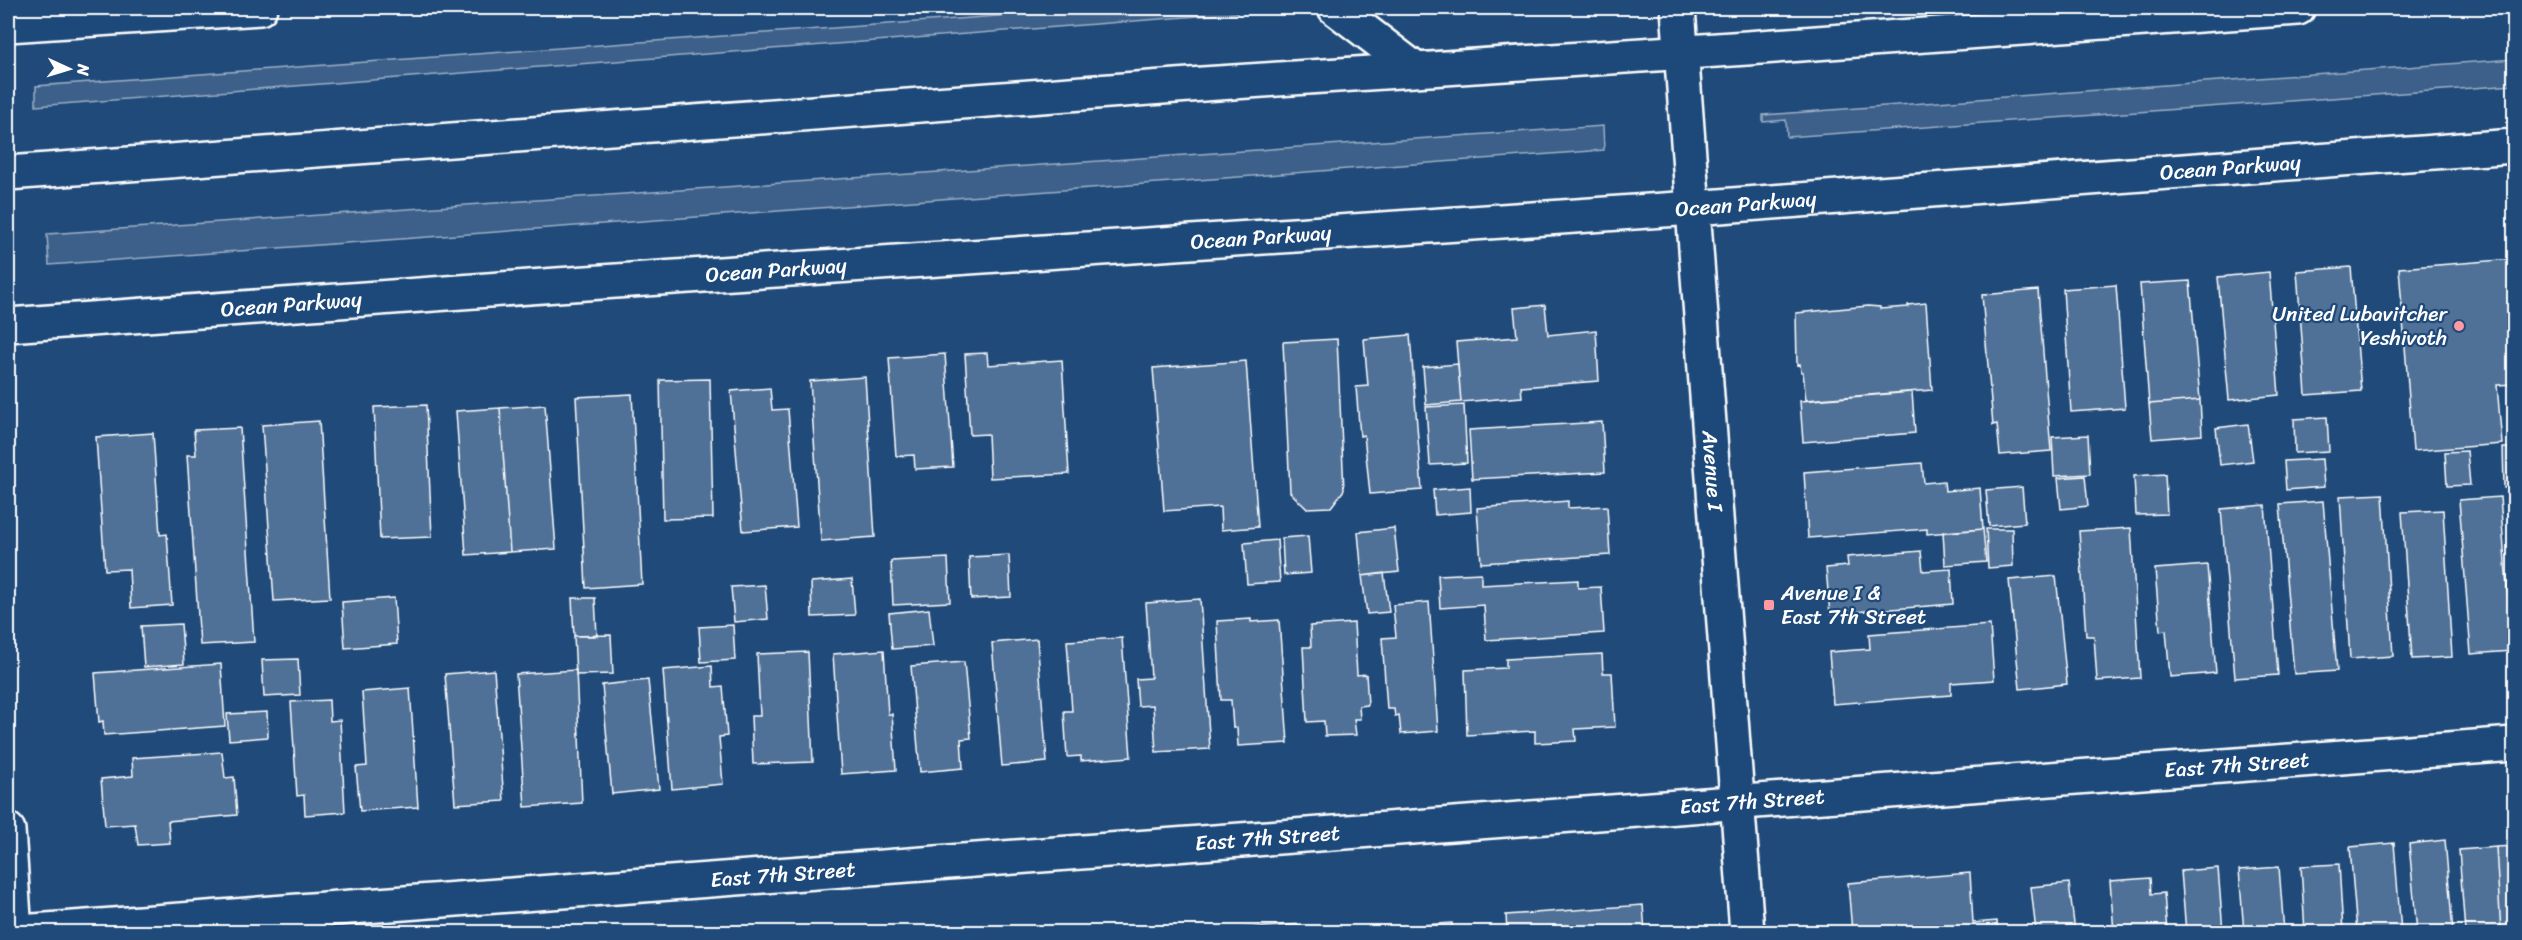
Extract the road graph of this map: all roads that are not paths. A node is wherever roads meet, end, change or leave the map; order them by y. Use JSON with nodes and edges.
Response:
{"nodes":[{"id":1,"x":260,"y":8,"type":"edge"},
{"id":2,"x":1335,"y":8,"type":"edge"},
{"id":3,"x":1678,"y":8,"type":"edge"},
{"id":4,"x":2298,"y":8,"type":"edge"},
{"id":5,"x":8,"y":25,"type":"edge"},
{"id":6,"x":1681,"y":52,"type":"junction"},
{"id":7,"x":1415,"y":69,"type":"junction"},
{"id":8,"x":2514,"y":146,"type":"edge"},
{"id":9,"x":8,"y":173,"type":"edge"},
{"id":10,"x":1693,"y":208,"type":"junction"},
{"id":11,"x":8,"y":325,"type":"edge"},
{"id":12,"x":2514,"y":744,"type":"edge"},
{"id":13,"x":1737,"y":802,"type":"junction"},
{"id":14,"x":8,"y":830,"type":"edge"},
{"id":15,"x":15,"y":933,"type":"edge"},
{"id":16,"x":20,"y":933,"type":"edge"},
{"id":17,"x":1747,"y":933,"type":"edge"}],
"edges":[{"from":1,"to":5,"type":"street"},
{"from":2,"to":7,"type":"street"},
{"from":3,"to":6,"type":"street","name":"Avenue I"},
{"from":4,"to":6,"type":"street"},
{"from":6,"to":7,"type":"street"},
{"from":6,"to":10,"type":"street","name":"Avenue I"},
{"from":7,"to":9,"type":"street"},
{"from":8,"to":10,"type":"street","name":"Ocean Parkway"},
{"from":10,"to":11,"type":"street","name":"Ocean Parkway"},
{"from":10,"to":13,"type":"street","name":"Avenue I"},
{"from":12,"to":13,"type":"street","name":"East 7th Street"},
{"from":13,"to":16,"type":"street","name":"East 7th Street"},
{"from":13,"to":17,"type":"street","name":"Avenue I"},
{"from":14,"to":15,"type":"street"}]}
